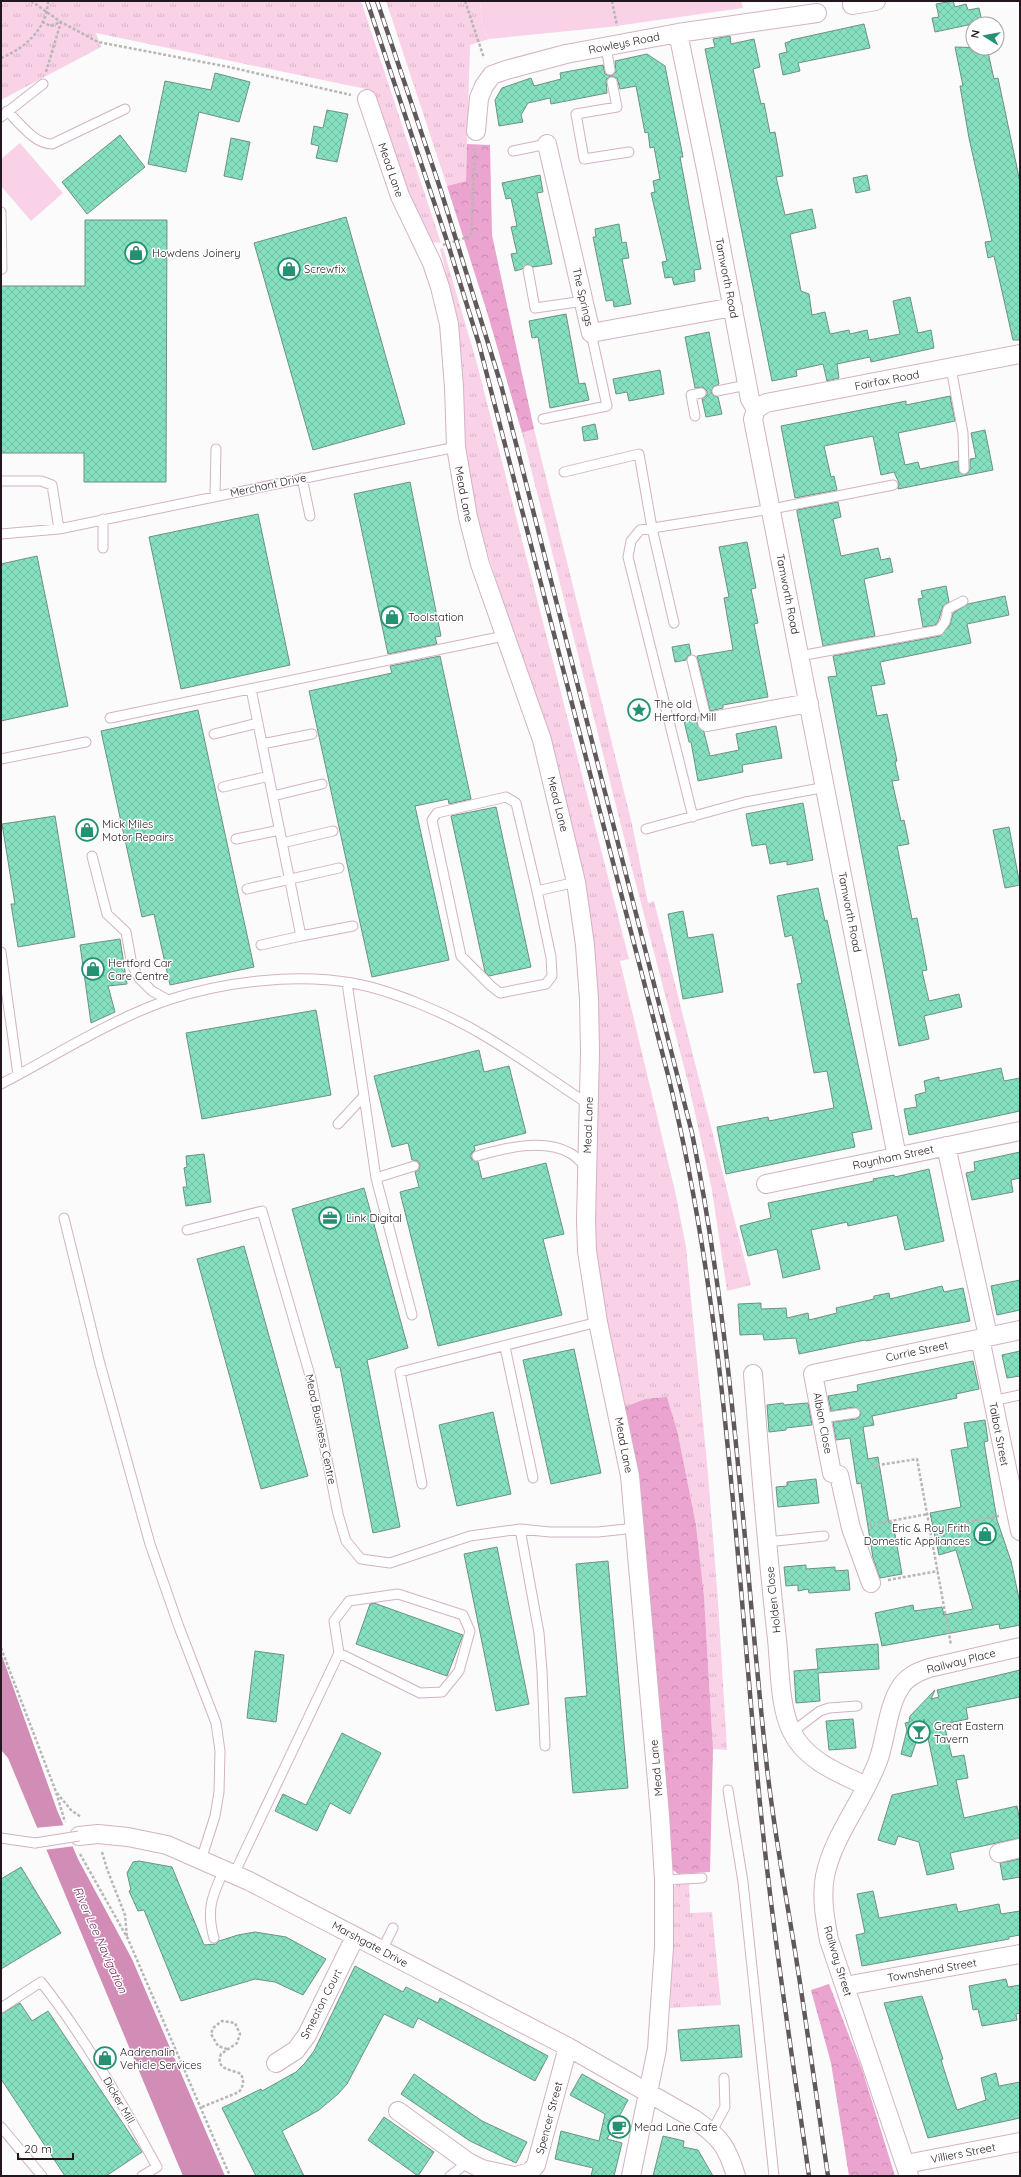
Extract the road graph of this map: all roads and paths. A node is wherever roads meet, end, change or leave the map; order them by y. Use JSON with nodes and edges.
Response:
{"nodes":[{"id":1,"x":31,"y":1,"type":"edge"},
{"id":2,"x":48,"y":1,"type":"edge"},
{"id":3,"x":465,"y":1,"type":"edge"},
{"id":4,"x":612,"y":1,"type":"edge"},
{"id":5,"x":876,"y":1,"type":"edge"},
{"id":6,"x":852,"y":3,"type":"edge"},
{"id":7,"x":817,"y":12,"type":"dead end"},
{"id":8,"x":47,"y":13,"type":"junction"},
{"id":9,"x":42,"y":22,"type":"junction"},
{"id":10,"x":60,"y":22,"type":"junction"},
{"id":11,"x":678,"y":33,"type":"junction"},
{"id":12,"x":613,"y":46,"type":"junction"},
{"id":13,"x":1,"y":58,"type":"edge"},
{"id":14,"x":610,"y":70,"type":"dead end"},
{"id":15,"x":492,"y":75,"type":"junction"},
{"id":16,"x":612,"y":82,"type":"dead end"},
{"id":17,"x":43,"y":84,"type":"joint"},
{"id":18,"x":367,"y":99,"type":"joint"},
{"id":19,"x":125,"y":109,"type":"dead end"},
{"id":20,"x":4,"y":114,"type":"edge"},
{"id":21,"x":476,"y":131,"type":"joint"},
{"id":22,"x":547,"y":144,"type":"joint"},
{"id":23,"x":513,"y":151,"type":"dead end"},
{"id":24,"x":629,"y":152,"type":"dead end"},
{"id":25,"x":1,"y":212,"type":"edge"},
{"id":26,"x":432,"y":263,"type":"junction"},
{"id":27,"x":2,"y":269,"type":"edge"},
{"id":28,"x":528,"y":270,"type":"dead end"},
{"id":29,"x":584,"y":301,"type":"junction"},
{"id":30,"x":733,"y":307,"type":"junction"},
{"id":31,"x":591,"y":333,"type":"junction"},
{"id":32,"x":1020,"y":354,"type":"edge"},
{"id":33,"x":951,"y":368,"type":"junction"},
{"id":34,"x":747,"y":385,"type":"junction"},
{"id":35,"x":717,"y":391,"type":"dead end"},
{"id":36,"x":701,"y":394,"type":"dead end"},
{"id":37,"x":756,"y":409,"type":"junction"},
{"id":38,"x":695,"y":416,"type":"dead end"},
{"id":39,"x":543,"y":419,"type":"dead end"},
{"id":40,"x":456,"y":447,"type":"junction"},
{"id":41,"x":216,"y":449,"type":"dead end"},
{"id":42,"x":964,"y":469,"type":"dead end"},
{"id":43,"x":564,"y":472,"type":"dead end"},
{"id":44,"x":302,"y":478,"type":"junction"},
{"id":45,"x":1,"y":481,"type":"edge"},
{"id":46,"x":893,"y":485,"type":"dead end"},
{"id":47,"x":215,"y":496,"type":"junction"},
{"id":48,"x":772,"y":509,"type":"junction"},
{"id":49,"x":310,"y":516,"type":"dead end"},
{"id":50,"x":103,"y":519,"type":"junction"},
{"id":51,"x":652,"y":528,"type":"junction"},
{"id":52,"x":59,"y":529,"type":"junction"},
{"id":53,"x":1,"y":534,"type":"edge"},
{"id":54,"x":103,"y":548,"type":"dead end"},
{"id":55,"x":963,"y":600,"type":"dead end"},
{"id":56,"x":674,"y":624,"type":"dead end"},
{"id":57,"x":504,"y":636,"type":"junction"},
{"id":58,"x":800,"y":656,"type":"junction"},
{"id":59,"x":692,"y":660,"type":"dead end"},
{"id":60,"x":251,"y":689,"type":"junction"},
{"id":61,"x":809,"y":703,"type":"junction"},
{"id":62,"x":110,"y":718,"type":"dead end"},
{"id":63,"x":707,"y":722,"type":"joint"},
{"id":64,"x":258,"y":723,"type":"junction"},
{"id":65,"x":214,"y":734,"type":"dead end"},
{"id":66,"x":312,"y":734,"type":"dead end"},
{"id":67,"x":86,"y":742,"type":"dead end"},
{"id":68,"x":262,"y":744,"type":"junction"},
{"id":69,"x":1,"y":759,"type":"edge"},
{"id":70,"x":269,"y":776,"type":"junction"},
{"id":71,"x":322,"y":784,"type":"dead end"},
{"id":72,"x":224,"y":787,"type":"dead end"},
{"id":73,"x":826,"y":787,"type":"junction"},
{"id":74,"x":273,"y":796,"type":"junction"},
{"id":75,"x":693,"y":817,"type":"junction"},
{"id":76,"x":646,"y":829,"type":"dead end"},
{"id":77,"x":280,"y":830,"type":"junction"},
{"id":78,"x":333,"y":831,"type":"dead end"},
{"id":79,"x":236,"y":839,"type":"dead end"},
{"id":80,"x":282,"y":843,"type":"junction"},
{"id":81,"x":92,"y":856,"type":"dead end"},
{"id":82,"x":340,"y":868,"type":"dead end"},
{"id":83,"x":289,"y":879,"type":"junction"},
{"id":84,"x":576,"y":882,"type":"junction"},
{"id":85,"x":247,"y":889,"type":"dead end"},
{"id":86,"x":538,"y":891,"type":"junction"},
{"id":87,"x":353,"y":926,"type":"dead end"},
{"id":88,"x":301,"y":936,"type":"junction"},
{"id":89,"x":261,"y":945,"type":"dead end"},
{"id":90,"x":1,"y":952,"type":"edge"},
{"id":91,"x":347,"y":983,"type":"junction"},
{"id":92,"x":168,"y":1000,"type":"junction"},
{"id":93,"x":18,"y":1075,"type":"junction"},
{"id":94,"x":1,"y":1084,"type":"edge"},
{"id":95,"x":364,"y":1096,"type":"junction"},
{"id":96,"x":588,"y":1104,"type":"junction"},
{"id":97,"x":338,"y":1124,"type":"dead end"},
{"id":98,"x":1020,"y":1131,"type":"edge"},
{"id":99,"x":946,"y":1146,"type":"junction"},
{"id":100,"x":477,"y":1156,"type":"dead end"},
{"id":101,"x":897,"y":1157,"type":"junction"},
{"id":102,"x":414,"y":1166,"type":"dead end"},
{"id":103,"x":587,"y":1167,"type":"junction"},
{"id":104,"x":376,"y":1178,"type":"junction"},
{"id":105,"x":766,"y":1184,"type":"dead end"},
{"id":106,"x":64,"y":1218,"type":"dead end"},
{"id":107,"x":187,"y":1230,"type":"dead end"},
{"id":108,"x":412,"y":1315,"type":"dead end"},
{"id":109,"x":598,"y":1322,"type":"junction"},
{"id":110,"x":1020,"y":1330,"type":"edge"},
{"id":111,"x":984,"y":1337,"type":"junction"},
{"id":112,"x":505,"y":1347,"type":"junction"},
{"id":113,"x":752,"y":1374,"type":"dead end"},
{"id":114,"x":813,"y":1374,"type":"joint"},
{"id":115,"x":1020,"y":1396,"type":"edge"},
{"id":116,"x":992,"y":1401,"type":"junction"},
{"id":117,"x":855,"y":1413,"type":"dead end"},
{"id":118,"x":822,"y":1418,"type":"junction"},
{"id":119,"x":872,"y":1466,"type":"dead end"},
{"id":120,"x":533,"y":1478,"type":"dead end"},
{"id":121,"x":422,"y":1484,"type":"dead end"},
{"id":122,"x":1015,"y":1486,"type":"edge"},
{"id":123,"x":1016,"y":1513,"type":"junction"},
{"id":124,"x":928,"y":1514,"type":"junction"},
{"id":125,"x":962,"y":1523,"type":"dead end"},
{"id":126,"x":635,"y":1528,"type":"junction"},
{"id":127,"x":851,"y":1528,"type":"junction"},
{"id":128,"x":520,"y":1529,"type":"junction"},
{"id":129,"x":1020,"y":1531,"type":"edge"},
{"id":130,"x":824,"y":1536,"type":"dead end"},
{"id":131,"x":767,"y":1542,"type":"junction"},
{"id":132,"x":938,"y":1571,"type":"junction"},
{"id":133,"x":871,"y":1583,"type":"joint"},
{"id":134,"x":1020,"y":1647,"type":"edge"},
{"id":135,"x":1,"y":1648,"type":"edge"},
{"id":136,"x":338,"y":1653,"type":"junction"},
{"id":137,"x":954,"y":1661,"type":"junction"},
{"id":138,"x":904,"y":1681,"type":"joint"},
{"id":139,"x":857,"y":1706,"type":"dead end"},
{"id":140,"x":792,"y":1732,"type":"junction"},
{"id":141,"x":545,"y":1746,"type":"dead end"},
{"id":142,"x":866,"y":1786,"type":"junction"},
{"id":143,"x":728,"y":1790,"type":"dead end"},
{"id":144,"x":65,"y":1822,"type":"dead end"},
{"id":145,"x":98,"y":1834,"type":"junction"},
{"id":146,"x":1,"y":1838,"type":"edge"},
{"id":147,"x":79,"y":1844,"type":"junction"},
{"id":148,"x":1020,"y":1848,"type":"edge"},
{"id":149,"x":998,"y":1852,"type":"dead end"},
{"id":150,"x":201,"y":1860,"type":"junction"},
{"id":151,"x":229,"y":1872,"type":"junction"},
{"id":152,"x":702,"y":1878,"type":"dead end"},
{"id":153,"x":664,"y":1880,"type":"junction"},
{"id":154,"x":393,"y":1928,"type":"dead end"},
{"id":155,"x":355,"y":1936,"type":"junction"},
{"id":156,"x":214,"y":1938,"type":"dead end"},
{"id":157,"x":128,"y":1939,"type":"junction"},
{"id":158,"x":382,"y":1950,"type":"junction"},
{"id":159,"x":1020,"y":1954,"type":"edge"},
{"id":160,"x":845,"y":1986,"type":"junction"},
{"id":161,"x":1,"y":2008,"type":"edge"},
{"id":162,"x":568,"y":2047,"type":"junction"},
{"id":163,"x":227,"y":2049,"type":"junction"},
{"id":164,"x":276,"y":2063,"type":"dead end"},
{"id":165,"x":724,"y":2078,"type":"dead end"},
{"id":166,"x":648,"y":2092,"type":"junction"},
{"id":167,"x":202,"y":2107,"type":"junction"},
{"id":168,"x":398,"y":2111,"type":"dead end"},
{"id":169,"x":1,"y":2127,"type":"edge"},
{"id":170,"x":712,"y":2131,"type":"junction"},
{"id":171,"x":1020,"y":2142,"type":"edge"},
{"id":172,"x":468,"y":2162,"type":"junction"},
{"id":173,"x":908,"y":2170,"type":"edge"},
{"id":174,"x":42,"y":2176,"type":"edge"},
{"id":175,"x":142,"y":2176,"type":"edge"},
{"id":176,"x":230,"y":2176,"type":"edge"},
{"id":177,"x":450,"y":2176,"type":"edge"},
{"id":178,"x":515,"y":2176,"type":"edge"},
{"id":179,"x":631,"y":2176,"type":"edge"},
{"id":180,"x":736,"y":2176,"type":"edge"},
{"id":181,"x":774,"y":2176,"type":"edge"}],
"edges":[{"from":1,"to":8,"type":"path"},
{"from":2,"to":8,"type":"path"},
{"from":3,"to":15,"type":"path"},
{"from":4,"to":12,"type":"path"},
{"from":5,"to":6,"type":"street"},
{"from":7,"to":11,"type":"street","name":"Rowleys Road"},
{"from":8,"to":9,"type":"path"},
{"from":8,"to":10,"type":"path"},
{"from":9,"to":10,"type":"path"},
{"from":9,"to":13,"type":"path"},
{"from":10,"to":17,"type":"path"},
{"from":10,"to":18,"type":"path"},
{"from":11,"to":12,"type":"street","name":"Rowleys Road"},
{"from":11,"to":30,"type":"street","name":"Tamworth Road"},
{"from":12,"to":14,"type":"lane"},
{"from":12,"to":15,"type":"street","name":"Rowleys Road"},
{"from":15,"to":21,"type":"street"},
{"from":16,"to":24,"type":"lane"},
{"from":17,"to":20,"type":"lane"},
{"from":18,"to":26,"type":"street","name":"Mead Lane"},
{"from":19,"to":20,"type":"lane"},
{"from":21,"to":26,"type":"path"},
{"from":22,"to":23,"type":"lane"},
{"from":22,"to":29,"type":"street","name":"The Springs"},
{"from":25,"to":27,"type":"lane"},
{"from":26,"to":40,"type":"street","name":"Mead Lane"},
{"from":28,"to":29,"type":"lane"},
{"from":29,"to":31,"type":"street","name":"The Springs"},
{"from":30,"to":31,"type":"street","name":"The Springs"},
{"from":30,"to":34,"type":"street","name":"Tamworth Road"},
{"from":31,"to":39,"type":"lane"},
{"from":32,"to":33,"type":"street","name":"Fairfax Road"},
{"from":33,"to":37,"type":"street","name":"Fairfax Road"},
{"from":33,"to":42,"type":"lane"},
{"from":34,"to":35,"type":"lane"},
{"from":34,"to":37,"type":"street","name":"Tamworth Road"},
{"from":36,"to":38,"type":"lane"},
{"from":37,"to":48,"type":"street","name":"Tamworth Road"},
{"from":40,"to":44,"type":"lane","name":"Merchant Drive"},
{"from":40,"to":57,"type":"street","name":"Mead Lane"},
{"from":41,"to":47,"type":"lane"},
{"from":43,"to":51,"type":"lane"},
{"from":44,"to":47,"type":"lane","name":"Merchant Drive"},
{"from":44,"to":49,"type":"lane"},
{"from":45,"to":52,"type":"lane"},
{"from":46,"to":48,"type":"lane"},
{"from":47,"to":50,"type":"lane","name":"Merchant Drive"},
{"from":48,"to":51,"type":"lane"},
{"from":48,"to":58,"type":"street","name":"Tamworth Road"},
{"from":50,"to":52,"type":"lane","name":"Merchant Drive"},
{"from":50,"to":54,"type":"lane"},
{"from":51,"to":56,"type":"lane"},
{"from":51,"to":75,"type":"lane"},
{"from":52,"to":53,"type":"lane","name":"Merchant Drive"},
{"from":55,"to":58,"type":"lane"},
{"from":57,"to":60,"type":"lane"},
{"from":57,"to":84,"type":"street","name":"Mead Lane"},
{"from":58,"to":61,"type":"street","name":"Tamworth Road"},
{"from":59,"to":63,"type":"lane"},
{"from":60,"to":62,"type":"lane"},
{"from":60,"to":64,"type":"lane"},
{"from":61,"to":63,"type":"street"},
{"from":61,"to":73,"type":"street","name":"Tamworth Road"},
{"from":64,"to":65,"type":"lane"},
{"from":64,"to":68,"type":"lane"},
{"from":66,"to":68,"type":"lane"},
{"from":67,"to":69,"type":"lane"},
{"from":68,"to":70,"type":"lane"},
{"from":70,"to":72,"type":"lane"},
{"from":70,"to":74,"type":"lane"},
{"from":71,"to":74,"type":"lane"},
{"from":73,"to":75,"type":"lane"},
{"from":73,"to":101,"type":"street","name":"Tamworth Road"},
{"from":74,"to":77,"type":"lane"},
{"from":75,"to":76,"type":"lane"},
{"from":77,"to":79,"type":"lane"},
{"from":77,"to":80,"type":"lane"},
{"from":78,"to":80,"type":"lane"},
{"from":80,"to":83,"type":"lane"},
{"from":81,"to":92,"type":"lane"},
{"from":82,"to":83,"type":"lane"},
{"from":83,"to":85,"type":"lane"},
{"from":83,"to":88,"type":"lane"},
{"from":84,"to":86,"type":"lane"},
{"from":84,"to":96,"type":"street","name":"Mead Lane"},
{"from":86,"to":86,"type":"lane"},
{"from":87,"to":88,"type":"lane"},
{"from":88,"to":89,"type":"lane"},
{"from":90,"to":93,"type":"lane"},
{"from":91,"to":92,"type":"lane"},
{"from":91,"to":95,"type":"lane"},
{"from":91,"to":96,"type":"lane"},
{"from":92,"to":93,"type":"lane"},
{"from":93,"to":94,"type":"lane"},
{"from":95,"to":97,"type":"lane"},
{"from":95,"to":104,"type":"lane"},
{"from":96,"to":103,"type":"street","name":"Mead Lane"},
{"from":98,"to":99,"type":"street","name":"Raynham Street"},
{"from":99,"to":101,"type":"street","name":"Raynham Street"},
{"from":99,"to":111,"type":"street","name":"Talbot Street"},
{"from":100,"to":103,"type":"lane"},
{"from":101,"to":105,"type":"street","name":"Raynham Street"},
{"from":102,"to":104,"type":"lane"},
{"from":103,"to":109,"type":"street","name":"Mead Lane"},
{"from":104,"to":108,"type":"lane"},
{"from":106,"to":150,"type":"lane"},
{"from":107,"to":128,"type":"lane","name":"Mead Business Centre"},
{"from":109,"to":112,"type":"lane"},
{"from":109,"to":126,"type":"street","name":"Mead Lane"},
{"from":110,"to":111,"type":"street","name":"Currie Street"},
{"from":111,"to":114,"type":"street","name":"Currie Street"},
{"from":111,"to":116,"type":"street","name":"Talbot Street"},
{"from":112,"to":120,"type":"lane"},
{"from":112,"to":121,"type":"lane"},
{"from":113,"to":131,"type":"street","name":"Holden Close"},
{"from":114,"to":118,"type":"street","name":"Albion Close"},
{"from":115,"to":116,"type":"lane"},
{"from":116,"to":122,"type":"street","name":"Talbot Street"},
{"from":117,"to":118,"type":"lane"},
{"from":118,"to":127,"type":"street","name":"Albion Close"},
{"from":119,"to":124,"type":"path"},
{"from":122,"to":123,"type":"street","name":"Talbot Street"},
{"from":123,"to":125,"type":"path"},
{"from":123,"to":129,"type":"street","name":"Talbot Street"},
{"from":124,"to":127,"type":"path"},
{"from":124,"to":132,"type":"path"},
{"from":126,"to":128,"type":"lane","name":"Mead Business Centre"},
{"from":126,"to":153,"type":"street","name":"Mead Lane"},
{"from":127,"to":133,"type":"street"},
{"from":128,"to":141,"type":"lane"},
{"from":130,"to":131,"type":"lane"},
{"from":131,"to":140,"type":"street","name":"Holden Close"},
{"from":132,"to":133,"type":"path"},
{"from":132,"to":137,"type":"path"},
{"from":134,"to":137,"type":"street","name":"Railway Place"},
{"from":135,"to":144,"type":"path"},
{"from":136,"to":136,"type":"lane"},
{"from":136,"to":151,"type":"lane"},
{"from":137,"to":138,"type":"street","name":"Railway Place"},
{"from":138,"to":142,"type":"street","name":"Railway Street"},
{"from":139,"to":140,"type":"lane"},
{"from":140,"to":142,"type":"street","name":"Holden Close"},
{"from":142,"to":160,"type":"street","name":"Railway Street"},
{"from":143,"to":181,"type":"lane"},
{"from":145,"to":147,"type":"street","name":"Marshgate Drive"},
{"from":145,"to":150,"type":"street","name":"Marshgate Drive"},
{"from":145,"to":157,"type":"path"},
{"from":146,"to":147,"type":"lane","bridge":true},
{"from":147,"to":157,"type":"path"},
{"from":148,"to":149,"type":"street"},
{"from":150,"to":151,"type":"street","name":"Marshgate Drive"},
{"from":151,"to":155,"type":"street","name":"Marshgate Drive"},
{"from":151,"to":156,"type":"lane"},
{"from":152,"to":153,"type":"lane"},
{"from":153,"to":166,"type":"street","name":"Mead Lane"},
{"from":154,"to":158,"type":"lane"},
{"from":155,"to":158,"type":"street","name":"Marshgate Drive"},
{"from":155,"to":164,"type":"street","name":"Smeaton Court"},
{"from":157,"to":167,"type":"path"},
{"from":158,"to":162,"type":"street","name":"Marshgate Drive"},
{"from":159,"to":160,"type":"street","name":"Townshend Street"},
{"from":160,"to":173,"type":"street","name":"Railway Street"},
{"from":161,"to":175,"type":"lane","name":"Dicker Mill"},
{"from":162,"to":166,"type":"street","name":"Marshgate Drive"},
{"from":162,"to":178,"type":"street","name":"Spencer Street"},
{"from":163,"to":163,"type":"path"},
{"from":163,"to":167,"type":"path"},
{"from":165,"to":170,"type":"lane"},
{"from":166,"to":170,"type":"street","name":"Marshgate Drive"},
{"from":166,"to":179,"type":"street","name":"Mead Lane"},
{"from":167,"to":176,"type":"path"},
{"from":168,"to":172,"type":"street","name":"Spencer Street"},
{"from":169,"to":174,"type":"lane"},
{"from":170,"to":180,"type":"street"},
{"from":171,"to":173,"type":"street","name":"Villiers Street"},
{"from":172,"to":177,"type":"lane"},
{"from":172,"to":178,"type":"street","name":"Spencer Street"}]}
